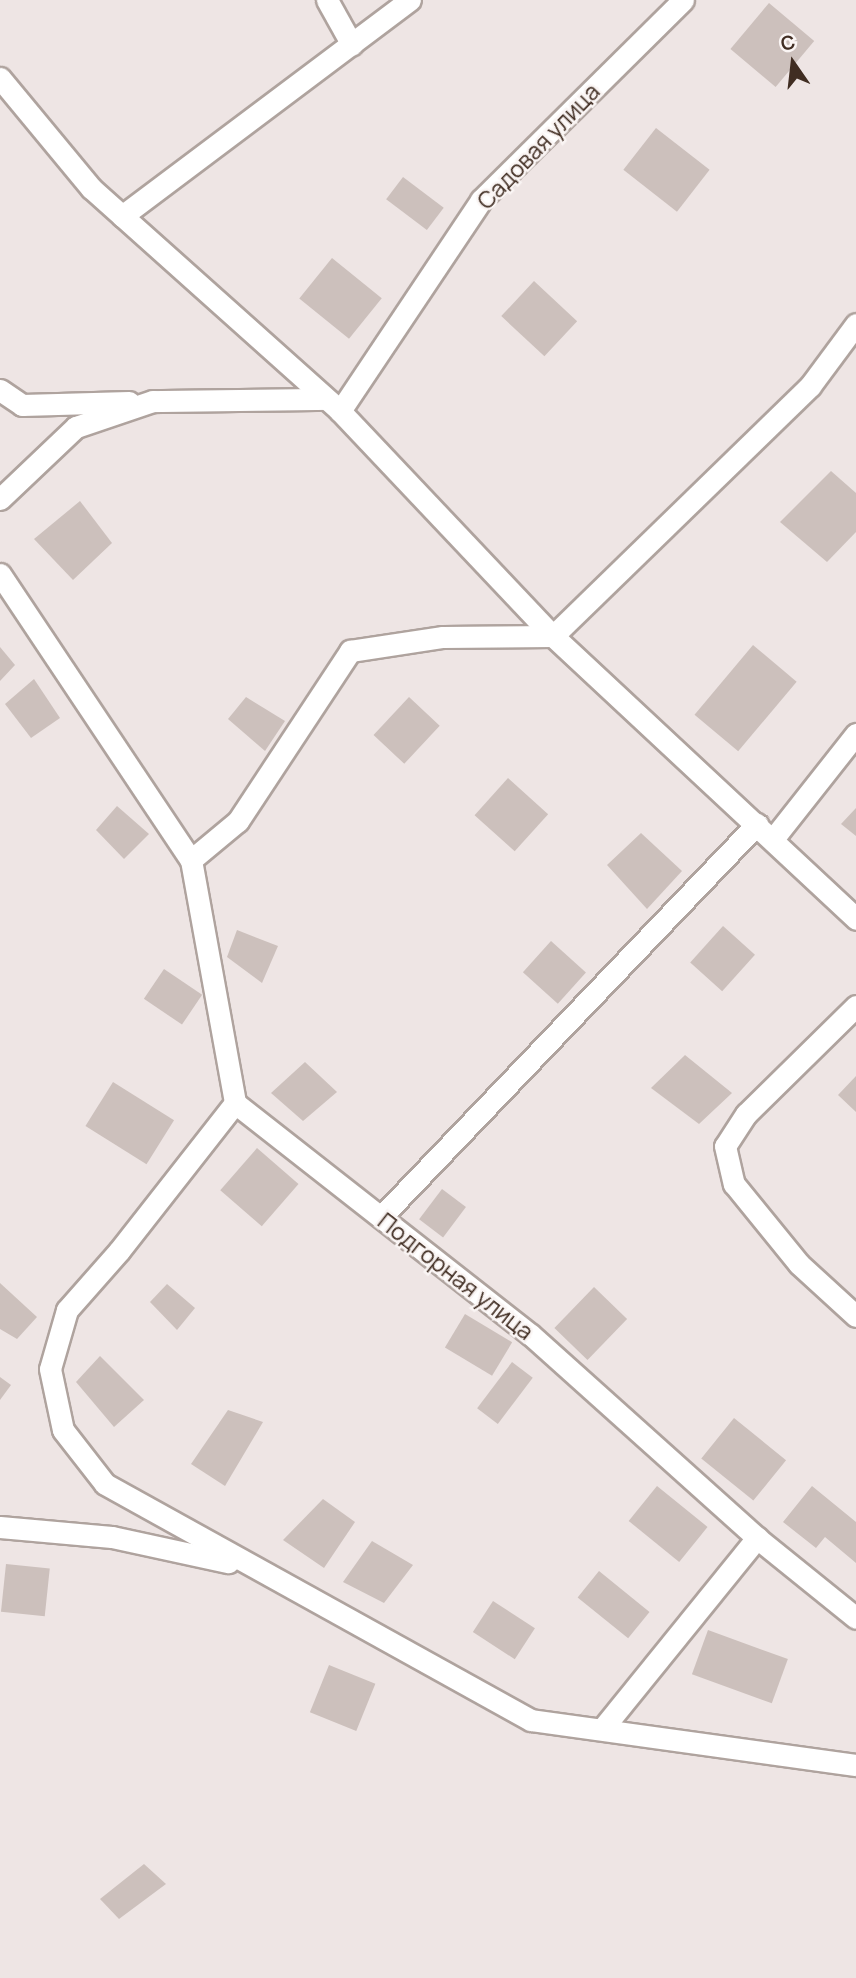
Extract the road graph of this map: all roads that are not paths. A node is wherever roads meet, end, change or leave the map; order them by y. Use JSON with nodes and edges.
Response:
{"nodes":[{"id":1,"x":327,"y":0,"type":"edge"},
{"id":2,"x":410,"y":0,"type":"edge"},
{"id":3,"x":683,"y":0,"type":"edge"},
{"id":4,"x":352,"y":45,"type":"junction"},
{"id":5,"x":0,"y":78,"type":"edge"},
{"id":6,"x":122,"y":216,"type":"junction"},
{"id":7,"x":856,"y":324,"type":"edge"},
{"id":8,"x":0,"y":390,"type":"edge"},
{"id":9,"x":153,"y":401,"type":"junction"},
{"id":10,"x":332,"y":405,"type":"junction"},
{"id":11,"x":0,"y":499,"type":"edge"},
{"id":12,"x":0,"y":575,"type":"edge"},
{"id":13,"x":553,"y":636,"type":"junction"},
{"id":14,"x":856,"y":734,"type":"edge"},
{"id":15,"x":757,"y":824,"type":"junction"},
{"id":16,"x":773,"y":839,"type":"junction"},
{"id":17,"x":191,"y":860,"type":"junction"},
{"id":18,"x":856,"y":919,"type":"edge"},
{"id":19,"x":856,"y":1006,"type":"edge"},
{"id":20,"x":235,"y":1102,"type":"junction"},
{"id":21,"x":381,"y":1217,"type":"junction"},
{"id":22,"x":856,"y":1316,"type":"edge"},
{"id":23,"x":0,"y":1527,"type":"edge"},
{"id":24,"x":757,"y":1538,"type":"junction"},
{"id":25,"x":251,"y":1567,"type":"junction"},
{"id":26,"x":856,"y":1618,"type":"edge"},
{"id":27,"x":603,"y":1728,"type":"junction"},
{"id":28,"x":856,"y":1765,"type":"edge"}],
"edges":[{"from":1,"to":4,"type":"street"},
{"from":2,"to":4,"type":"street"},
{"from":3,"to":10,"type":"street","name":"Садовая улица"},
{"from":4,"to":6,"type":"street"},
{"from":5,"to":6,"type":"street"},
{"from":6,"to":10,"type":"street"},
{"from":7,"to":13,"type":"street"},
{"from":8,"to":9,"type":"street"},
{"from":9,"to":10,"type":"street"},
{"from":9,"to":11,"type":"street"},
{"from":10,"to":13,"type":"street"},
{"from":12,"to":17,"type":"street"},
{"from":13,"to":15,"type":"street"},
{"from":13,"to":17,"type":"street"},
{"from":14,"to":16,"type":"street"},
{"from":15,"to":16,"type":"street"},
{"from":15,"to":21,"type":"street"},
{"from":16,"to":18,"type":"street"},
{"from":17,"to":20,"type":"street"},
{"from":19,"to":22,"type":"street"},
{"from":20,"to":21,"type":"street","name":"Подгорная улица"},
{"from":20,"to":25,"type":"street"},
{"from":21,"to":24,"type":"street","name":"Подгорная улица"},
{"from":23,"to":25,"type":"street"},
{"from":24,"to":26,"type":"street","name":"Подгорная улица"},
{"from":24,"to":27,"type":"street"},
{"from":25,"to":27,"type":"street"},
{"from":27,"to":28,"type":"street"}]}
